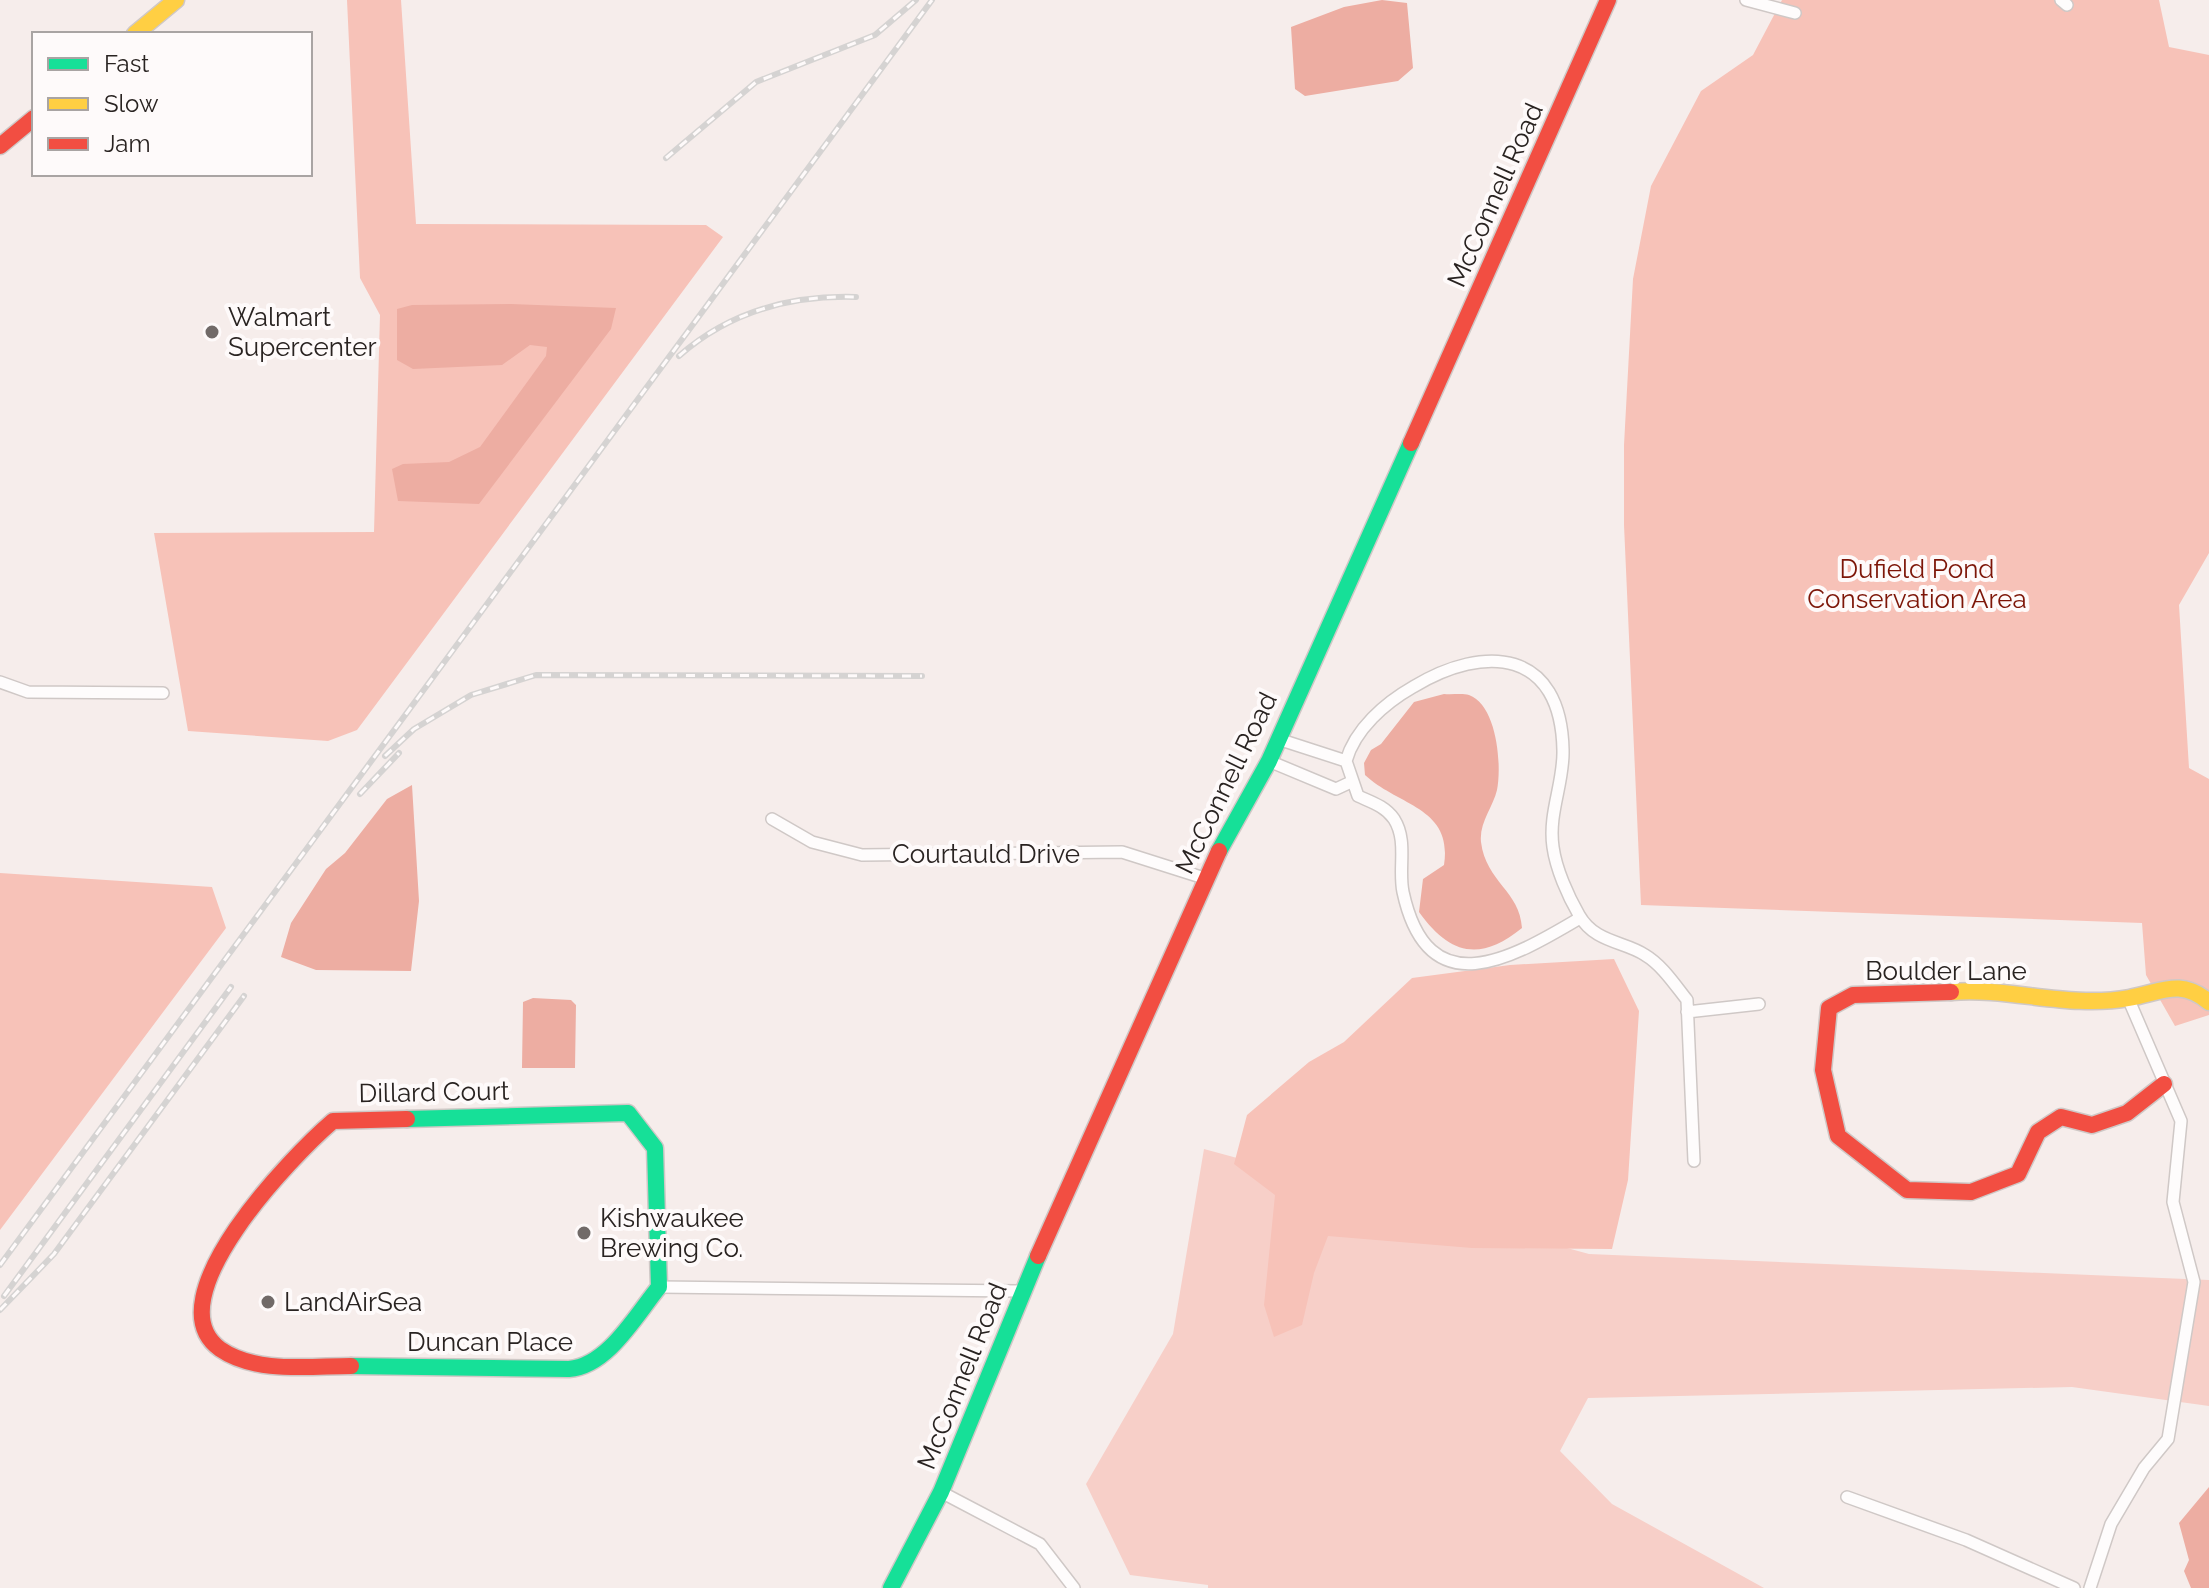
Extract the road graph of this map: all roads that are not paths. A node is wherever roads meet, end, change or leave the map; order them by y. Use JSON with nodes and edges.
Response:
{"nodes":[{"id":1,"x":176,"y":0,"type":"edge"},
{"id":2,"x":1608,"y":0,"type":"edge"},
{"id":3,"x":1746,"y":0,"type":"edge"},
{"id":4,"x":1795,"y":13,"type":"dead end"},
{"id":5,"x":137,"y":32,"type":"edge"},
{"id":6,"x":32,"y":120,"type":"edge"},
{"id":7,"x":0,"y":146,"type":"edge"},
{"id":8,"x":0,"y":682,"type":"edge"},
{"id":9,"x":163,"y":693,"type":"dead end"},
{"id":10,"x":1278,"y":739,"type":"junction"},
{"id":11,"x":1269,"y":761,"type":"junction"},
{"id":12,"x":1346,"y":761,"type":"junction"},
{"id":13,"x":1351,"y":782,"type":"junction"},
{"id":14,"x":772,"y":819,"type":"dead end"},
{"id":15,"x":1204,"y":878,"type":"junction"},
{"id":16,"x":1580,"y":918,"type":"junction"},
{"id":17,"x":2128,"y":998,"type":"junction"},
{"id":18,"x":2209,"y":1002,"type":"edge"},
{"id":19,"x":1759,"y":1004,"type":"dead end"},
{"id":20,"x":1687,"y":1012,"type":"junction"},
{"id":21,"x":2164,"y":1084,"type":"junction"},
{"id":22,"x":1694,"y":1161,"type":"dead end"},
{"id":23,"x":659,"y":1287,"type":"junction"},
{"id":24,"x":1022,"y":1291,"type":"junction"},
{"id":25,"x":259,"y":1365,"type":"joint"},
{"id":26,"x":941,"y":1492,"type":"junction"},
{"id":27,"x":1847,"y":1497,"type":"dead end"},
{"id":28,"x":891,"y":1588,"type":"edge"},
{"id":29,"x":1074,"y":1588,"type":"edge"},
{"id":30,"x":2074,"y":1588,"type":"edge"},
{"id":31,"x":2090,"y":1588,"type":"edge"}],
"edges":[{"from":1,"to":5,"type":"street"},
{"from":2,"to":10,"type":"street","name":"McConnell Road"},
{"from":3,"to":4,"type":"street"},
{"from":6,"to":7,"type":"street"},
{"from":8,"to":9,"type":"street"},
{"from":10,"to":11,"type":"street","name":"McConnell Road"},
{"from":10,"to":12,"type":"street"},
{"from":11,"to":13,"type":"street"},
{"from":11,"to":15,"type":"street","name":"McConnell Road"},
{"from":12,"to":13,"type":"street"},
{"from":12,"to":16,"type":"street"},
{"from":13,"to":16,"type":"street"},
{"from":14,"to":15,"type":"street","name":"Courtauld Drive"},
{"from":15,"to":24,"type":"street","name":"McConnell Road"},
{"from":16,"to":20,"type":"street"},
{"from":17,"to":18,"type":"street"},
{"from":17,"to":21,"type":"street"},
{"from":17,"to":21,"type":"street","name":"Boulder Lane"},
{"from":19,"to":20,"type":"street"},
{"from":20,"to":22,"type":"street"},
{"from":21,"to":31,"type":"street"},
{"from":23,"to":24,"type":"street"},
{"from":23,"to":25,"type":"street","name":"Duncan Place"},
{"from":23,"to":25,"type":"street","name":"Dillard Court"},
{"from":24,"to":26,"type":"street","name":"McConnell Road"},
{"from":26,"to":28,"type":"street","name":"McConnell Road"},
{"from":26,"to":29,"type":"street"},
{"from":27,"to":30,"type":"street"}]}
